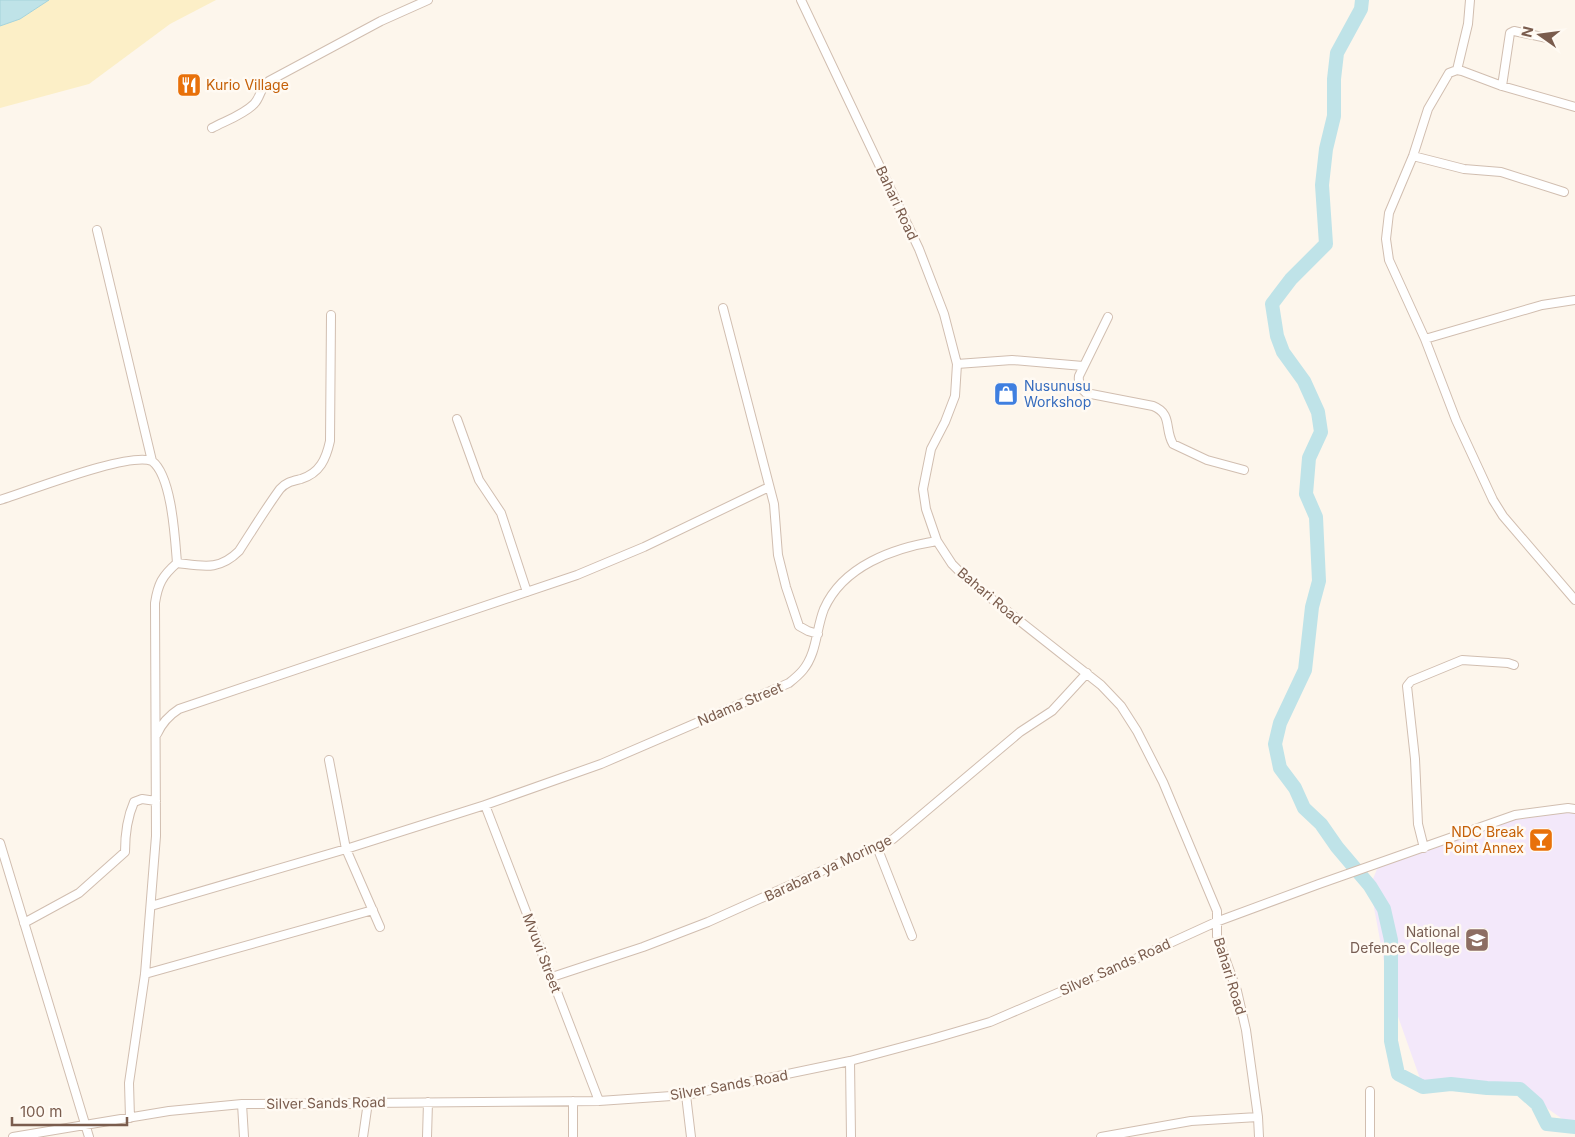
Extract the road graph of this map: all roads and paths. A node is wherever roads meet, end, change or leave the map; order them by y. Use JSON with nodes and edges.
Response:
{"nodes":[{"id":1,"x":428,"y":0,"type":"edge"},
{"id":2,"x":800,"y":0,"type":"edge"},
{"id":3,"x":1470,"y":0,"type":"edge"},
{"id":4,"x":1547,"y":38,"type":"dead end"},
{"id":5,"x":1457,"y":70,"type":"junction"},
{"id":6,"x":1502,"y":86,"type":"junction"},
{"id":7,"x":1575,"y":107,"type":"edge"},
{"id":8,"x":212,"y":128,"type":"dead end"},
{"id":9,"x":1413,"y":156,"type":"junction"},
{"id":10,"x":1564,"y":192,"type":"dead end"},
{"id":11,"x":96,"y":230,"type":"dead end"},
{"id":12,"x":1575,"y":300,"type":"edge"},
{"id":13,"x":723,"y":308,"type":"dead end"},
{"id":14,"x":331,"y":315,"type":"dead end"},
{"id":15,"x":1108,"y":317,"type":"dead end"},
{"id":16,"x":1425,"y":339,"type":"junction"},
{"id":17,"x":957,"y":364,"type":"junction"},
{"id":18,"x":1083,"y":366,"type":"junction"},
{"id":19,"x":456,"y":419,"type":"dead end"},
{"id":20,"x":152,"y":461,"type":"junction"},
{"id":21,"x":1244,"y":470,"type":"dead end"},
{"id":22,"x":769,"y":487,"type":"junction"},
{"id":23,"x":0,"y":500,"type":"edge"},
{"id":24,"x":937,"y":542,"type":"junction"},
{"id":25,"x":178,"y":563,"type":"junction"},
{"id":26,"x":526,"y":592,"type":"junction"},
{"id":27,"x":1575,"y":600,"type":"edge"},
{"id":28,"x":818,"y":634,"type":"junction"},
{"id":29,"x":1514,"y":665,"type":"dead end"},
{"id":30,"x":1087,"y":673,"type":"junction"},
{"id":31,"x":156,"y":737,"type":"junction"},
{"id":32,"x":329,"y":760,"type":"dead end"},
{"id":33,"x":156,"y":801,"type":"junction"},
{"id":34,"x":485,"y":805,"type":"junction"},
{"id":35,"x":1575,"y":809,"type":"edge"},
{"id":36,"x":0,"y":843,"type":"edge"},
{"id":37,"x":877,"y":847,"type":"junction"},
{"id":38,"x":1424,"y":848,"type":"junction"},
{"id":39,"x":346,"y":849,"type":"junction"},
{"id":40,"x":151,"y":906,"type":"junction"},
{"id":41,"x":372,"y":910,"type":"junction"},
{"id":42,"x":1216,"y":922,"type":"junction"},
{"id":43,"x":24,"y":923,"type":"junction"},
{"id":44,"x":380,"y":927,"type":"dead end"},
{"id":45,"x":912,"y":936,"type":"dead end"},
{"id":46,"x":144,"y":974,"type":"junction"},
{"id":47,"x":552,"y":977,"type":"junction"},
{"id":48,"x":850,"y":1061,"type":"junction"},
{"id":49,"x":1370,"y":1091,"type":"dead end"},
{"id":50,"x":686,"y":1095,"type":"junction"},
{"id":51,"x":573,"y":1101,"type":"junction"},
{"id":52,"x":599,"y":1101,"type":"junction"},
{"id":53,"x":368,"y":1102,"type":"junction"},
{"id":54,"x":428,"y":1102,"type":"junction"},
{"id":55,"x":242,"y":1104,"type":"junction"},
{"id":56,"x":1258,"y":1117,"type":"junction"},
{"id":57,"x":130,"y":1118,"type":"junction"},
{"id":58,"x":85,"y":1125,"type":"junction"},
{"id":59,"x":13,"y":1137,"type":"edge"},
{"id":60,"x":89,"y":1137,"type":"edge"},
{"id":61,"x":244,"y":1137,"type":"edge"},
{"id":62,"x":363,"y":1137,"type":"edge"},
{"id":63,"x":427,"y":1137,"type":"edge"},
{"id":64,"x":573,"y":1137,"type":"edge"},
{"id":65,"x":691,"y":1137,"type":"edge"},
{"id":66,"x":851,"y":1137,"type":"edge"},
{"id":67,"x":1101,"y":1137,"type":"edge"},
{"id":68,"x":1259,"y":1137,"type":"edge"},
{"id":69,"x":1370,"y":1137,"type":"edge"}],
"edges":[{"from":1,"to":8,"type":"street"},
{"from":2,"to":17,"type":"street","name":"Bahari Road"},
{"from":3,"to":5,"type":"street"},
{"from":4,"to":6,"type":"street"},
{"from":5,"to":6,"type":"street"},
{"from":5,"to":9,"type":"street"},
{"from":6,"to":7,"type":"street"},
{"from":9,"to":10,"type":"street"},
{"from":9,"to":16,"type":"street"},
{"from":11,"to":20,"type":"street"},
{"from":12,"to":16,"type":"street"},
{"from":13,"to":22,"type":"street"},
{"from":14,"to":25,"type":"street"},
{"from":15,"to":18,"type":"street"},
{"from":16,"to":27,"type":"street"},
{"from":17,"to":18,"type":"street"},
{"from":17,"to":24,"type":"street","name":"Bahari Road"},
{"from":18,"to":21,"type":"street"},
{"from":19,"to":26,"type":"street"},
{"from":20,"to":23,"type":"street"},
{"from":20,"to":25,"type":"street"},
{"from":22,"to":26,"type":"street"},
{"from":22,"to":28,"type":"street"},
{"from":24,"to":28,"type":"street","name":"Ndama Street"},
{"from":24,"to":30,"type":"street","name":"Bahari Road"},
{"from":25,"to":31,"type":"street"},
{"from":26,"to":31,"type":"street"},
{"from":28,"to":34,"type":"street","name":"Ndama Street"},
{"from":29,"to":38,"type":"street"},
{"from":30,"to":37,"type":"street","name":"Barabara ya Moringe"},
{"from":30,"to":42,"type":"street","name":"Bahari Road"},
{"from":31,"to":33,"type":"street"},
{"from":32,"to":39,"type":"street"},
{"from":33,"to":40,"type":"street"},
{"from":33,"to":43,"type":"street"},
{"from":34,"to":39,"type":"street","name":"Ndama Street"},
{"from":34,"to":47,"type":"street","name":"Mvuvi Street"},
{"from":35,"to":38,"type":"street","name":"Silver Sands Road"},
{"from":36,"to":43,"type":"street"},
{"from":37,"to":45,"type":"street"},
{"from":37,"to":47,"type":"street","name":"Barabara ya Moringe"},
{"from":38,"to":42,"type":"street","name":"Silver Sands Road"},
{"from":39,"to":40,"type":"street","name":"Ndama Street"},
{"from":39,"to":41,"type":"street"},
{"from":40,"to":46,"type":"street"},
{"from":41,"to":44,"type":"street"},
{"from":41,"to":46,"type":"street"},
{"from":42,"to":48,"type":"street","name":"Silver Sands Road"},
{"from":42,"to":56,"type":"street","name":"Bahari Road"},
{"from":43,"to":58,"type":"street"},
{"from":46,"to":57,"type":"street"},
{"from":47,"to":52,"type":"street","name":"Mvuvi Street"},
{"from":48,"to":50,"type":"street","name":"Silver Sands Road"},
{"from":48,"to":66,"type":"street"},
{"from":49,"to":69,"type":"street"},
{"from":50,"to":52,"type":"street","name":"Silver Sands Road"},
{"from":50,"to":65,"type":"street"},
{"from":51,"to":52,"type":"street","name":"Silver Sands Road"},
{"from":51,"to":54,"type":"street","name":"Silver Sands Road"},
{"from":51,"to":64,"type":"street"},
{"from":53,"to":54,"type":"street","name":"Silver Sands Road"},
{"from":53,"to":55,"type":"street","name":"Silver Sands Road"},
{"from":53,"to":62,"type":"street"},
{"from":54,"to":63,"type":"street"},
{"from":55,"to":57,"type":"street","name":"Silver Sands Road"},
{"from":55,"to":61,"type":"street"},
{"from":56,"to":67,"type":"street"},
{"from":56,"to":68,"type":"street","name":"Bahari Road"},
{"from":57,"to":58,"type":"street","name":"Silver Sands Road"},
{"from":58,"to":59,"type":"street","name":"Silver Sands Road"},
{"from":58,"to":60,"type":"street"}]}
